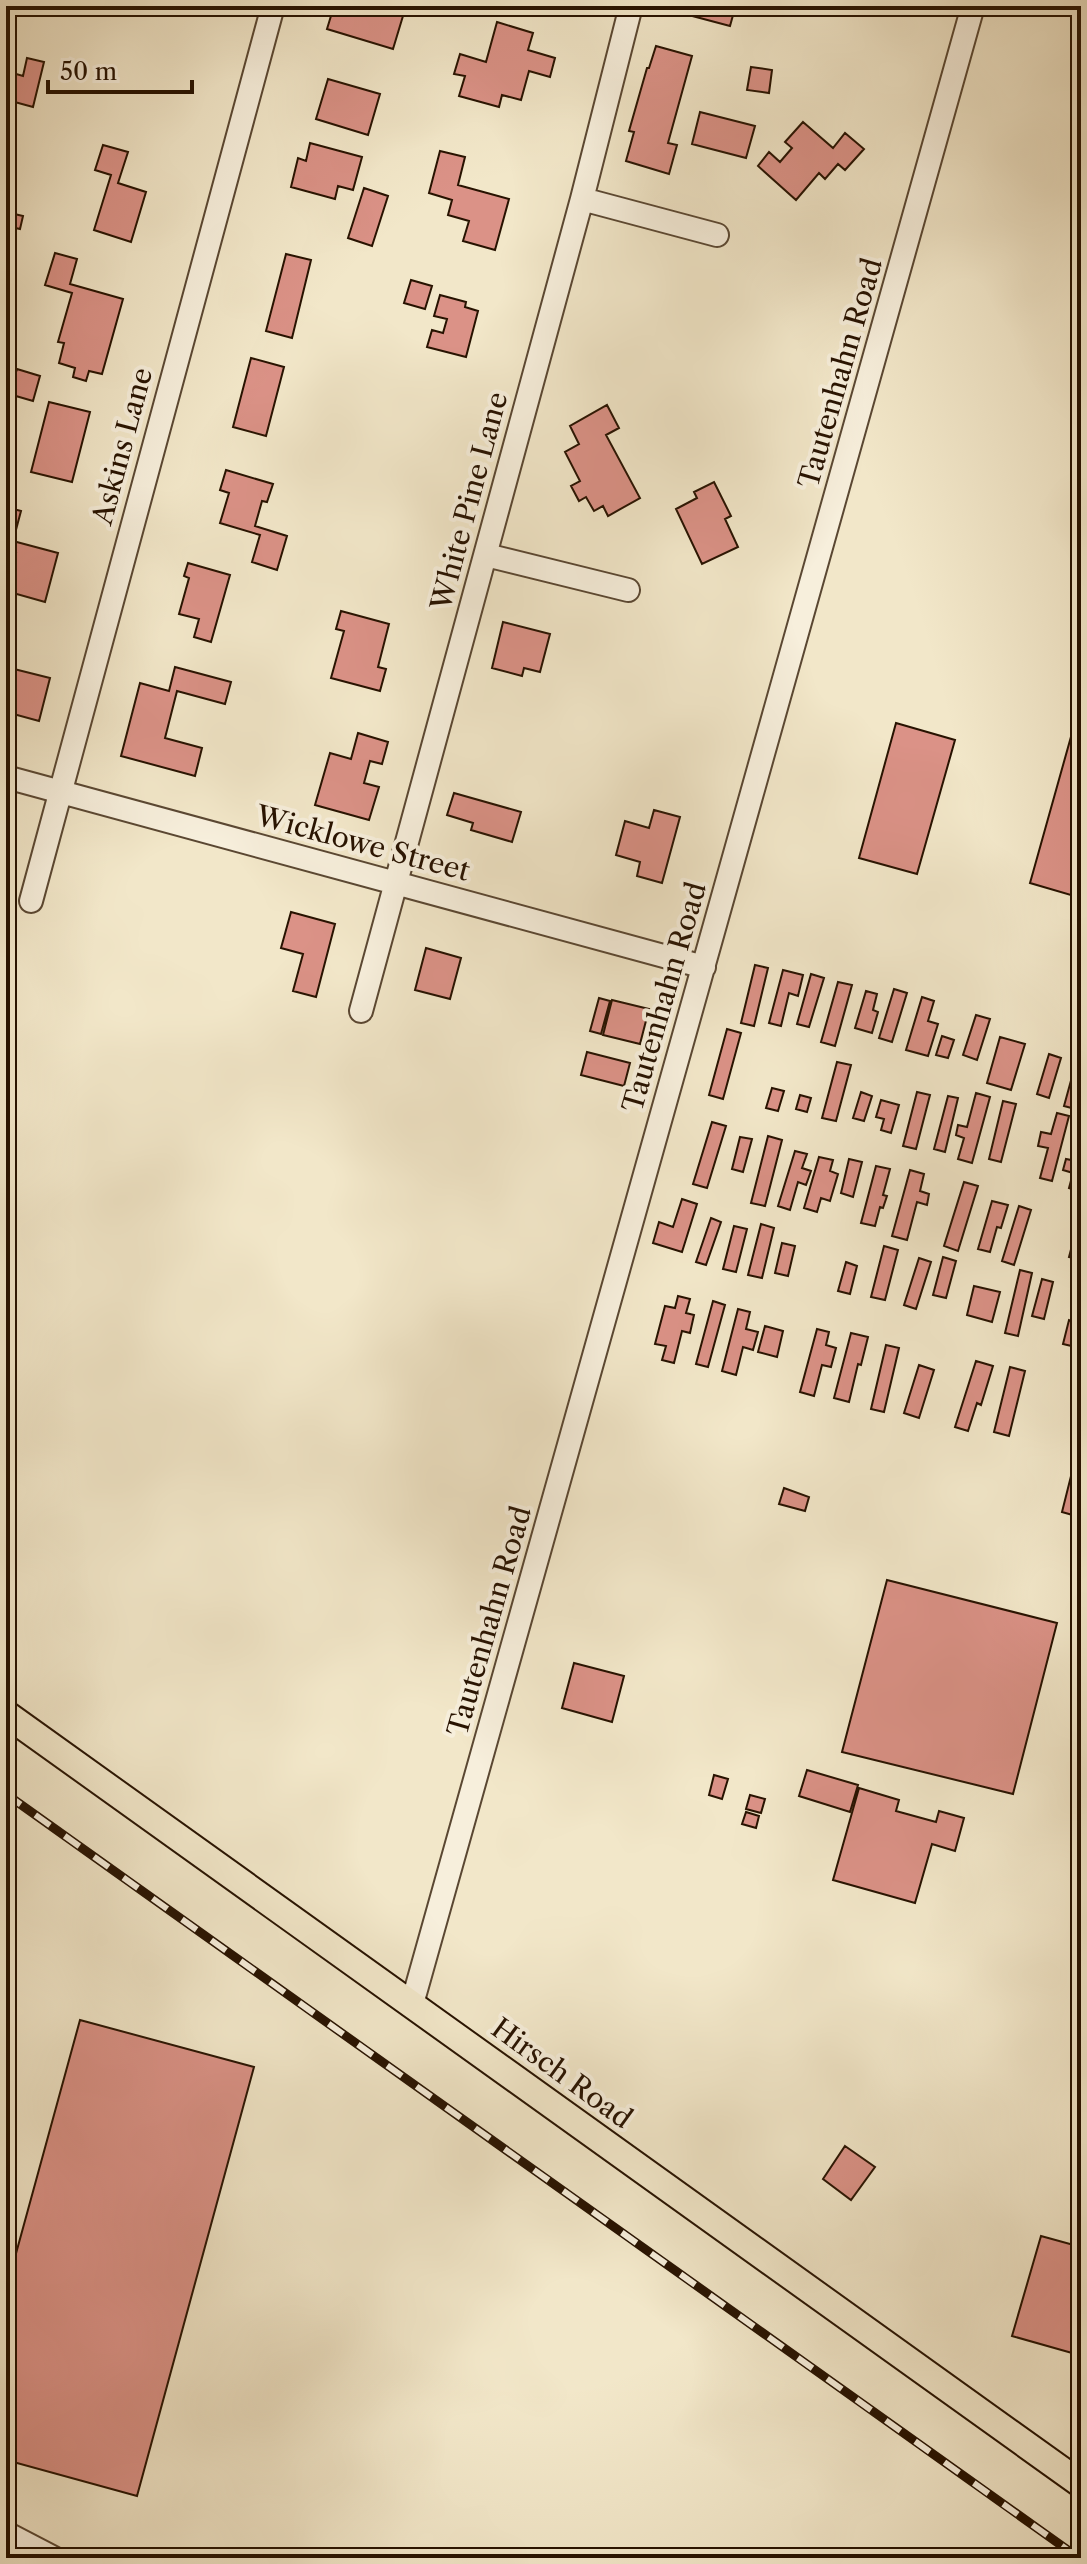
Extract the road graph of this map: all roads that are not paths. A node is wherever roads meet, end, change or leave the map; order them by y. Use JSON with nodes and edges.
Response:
{"nodes":[{"id":1,"x":273,"y":6,"type":"edge"},
{"id":2,"x":631,"y":6,"type":"edge"},
{"id":3,"x":973,"y":6,"type":"edge"},
{"id":4,"x":582,"y":199,"type":"junction"},
{"id":5,"x":717,"y":235,"type":"dead end"},
{"id":6,"x":486,"y":555,"type":"junction"},
{"id":7,"x":628,"y":590,"type":"dead end"},
{"id":8,"x":6,"y":777,"type":"edge"},
{"id":9,"x":59,"y":792,"type":"junction"},
{"id":10,"x":398,"y":883,"type":"junction"},
{"id":11,"x":31,"y":901,"type":"dead end"},
{"id":12,"x":704,"y":967,"type":"junction"},
{"id":13,"x":361,"y":1011,"type":"dead end"},
{"id":14,"x":6,"y":1714,"type":"edge"},
{"id":15,"x":412,"y":2004,"type":"junction"},
{"id":16,"x":1081,"y":2484,"type":"edge"},
{"id":17,"x":6,"y":2533,"type":"edge"},
{"id":18,"x":54,"y":2558,"type":"edge"}],
"edges":[{"from":1,"to":9,"type":"street","name":"Askins Lane"},
{"from":2,"to":4,"type":"street","name":"White Pine Lane"},
{"from":3,"to":12,"type":"street","name":"Tautenhahn Road"},
{"from":4,"to":5,"type":"street"},
{"from":4,"to":6,"type":"street","name":"White Pine Lane"},
{"from":6,"to":7,"type":"street"},
{"from":6,"to":10,"type":"street","name":"White Pine Lane"},
{"from":8,"to":9,"type":"street","name":"Wicklowe Street"},
{"from":9,"to":10,"type":"street","name":"Wicklowe Street"},
{"from":9,"to":11,"type":"street","name":"Askins Lane"},
{"from":10,"to":12,"type":"street","name":"Wicklowe Street"},
{"from":10,"to":13,"type":"street","name":"White Pine Lane"},
{"from":12,"to":15,"type":"street","name":"Tautenhahn Road"},
{"from":14,"to":15,"type":"main road","name":"Hirsch Road"},
{"from":15,"to":16,"type":"main road","name":"Hirsch Road"},
{"from":17,"to":18,"type":"street"}]}
